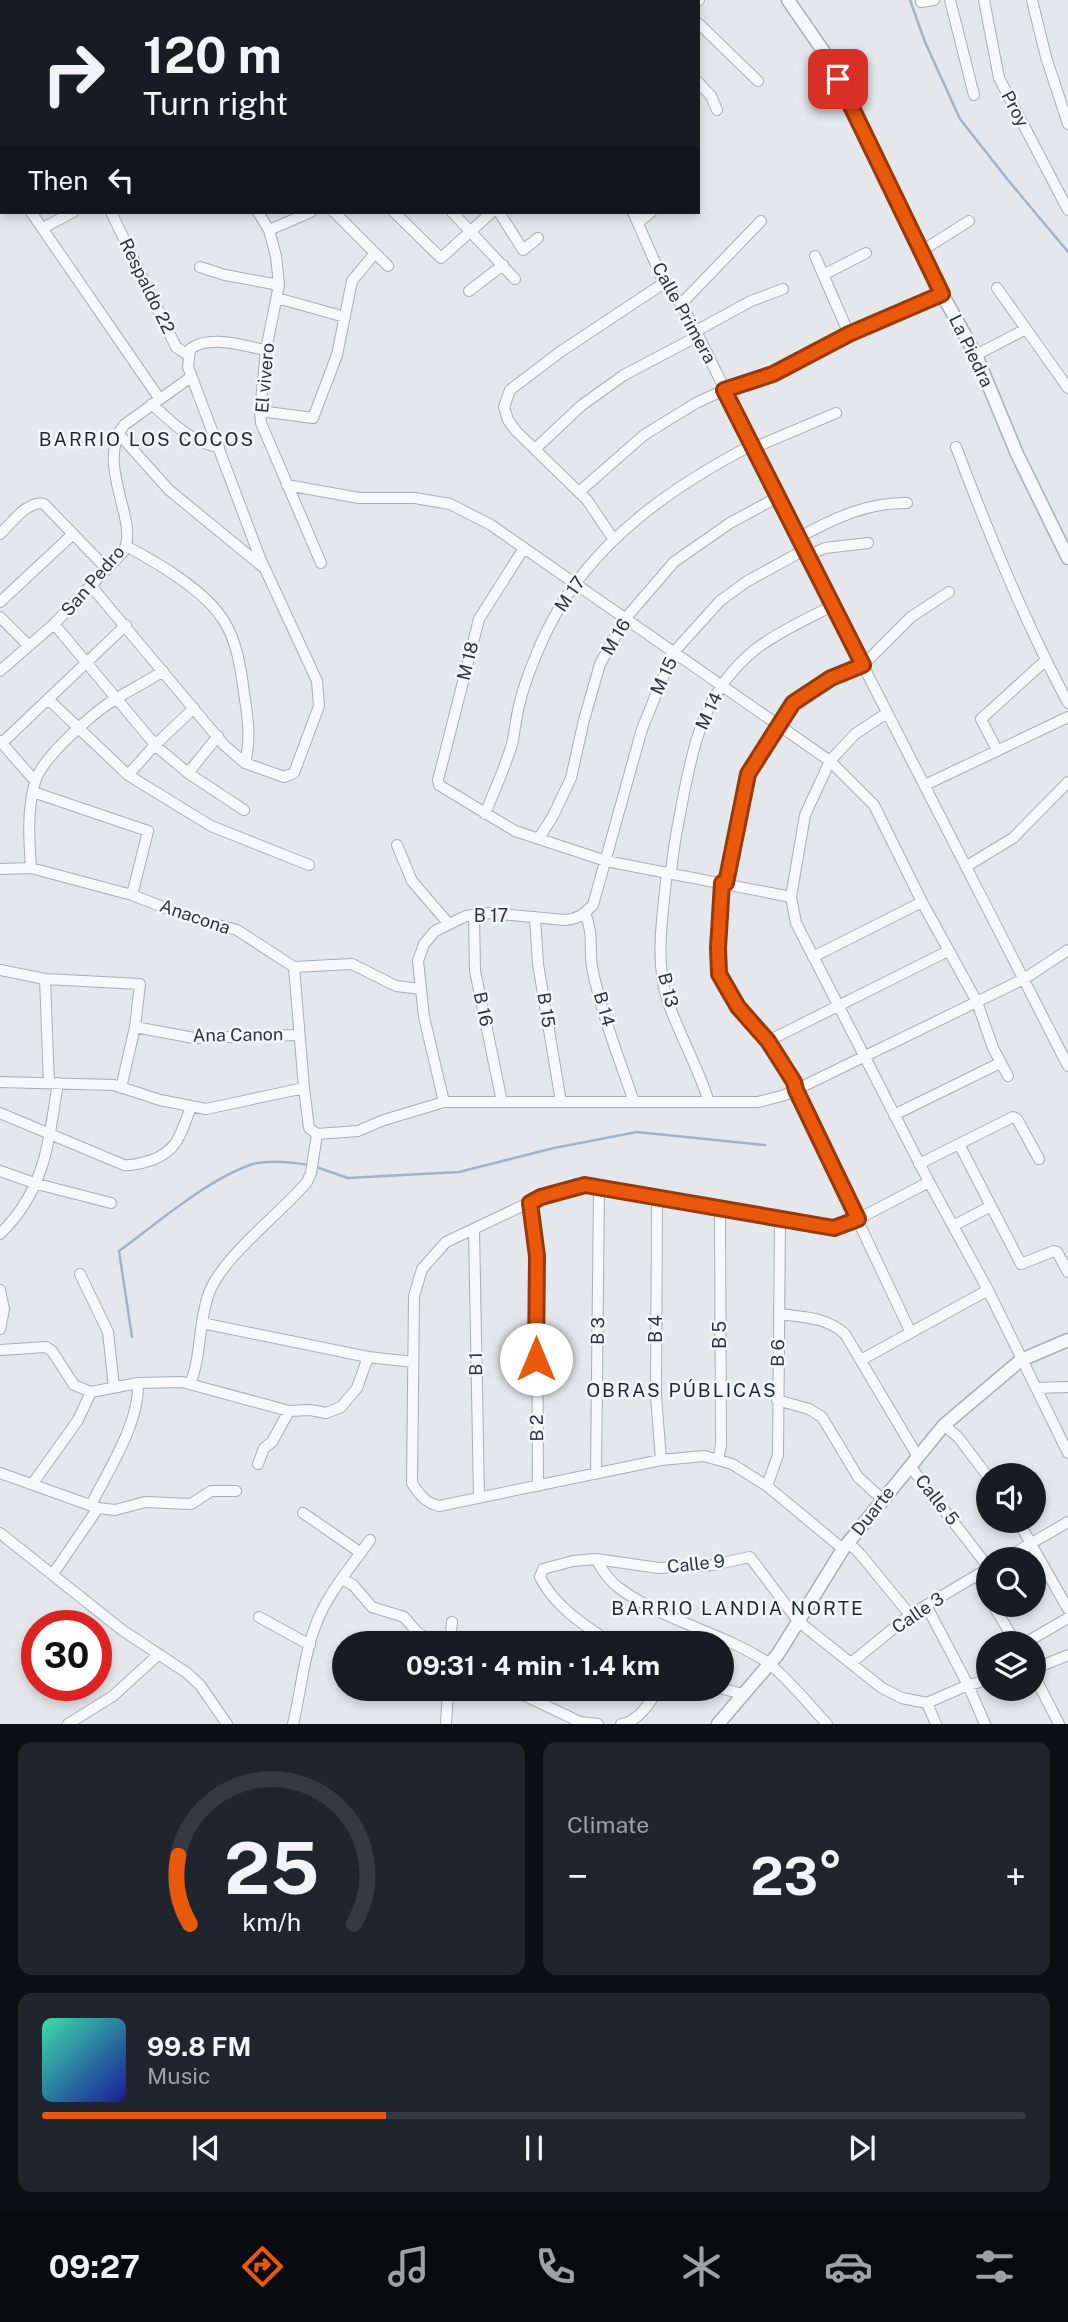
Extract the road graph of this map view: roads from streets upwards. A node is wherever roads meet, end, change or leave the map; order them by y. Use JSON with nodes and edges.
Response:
{"nodes":[{"id":1,"x":788,"y":0,"type":"edge"},
{"id":2,"x":934,"y":0,"type":"edge"},
{"id":3,"x":950,"y":0,"type":"edge"},
{"id":4,"x":984,"y":0,"type":"edge"},
{"id":5,"x":1032,"y":0,"type":"edge"},
{"id":6,"x":922,"y":2,"type":"dead end"},
{"id":7,"x":700,"y":25,"type":"edge"},
{"id":8,"x":758,"y":81,"type":"dead end"},
{"id":9,"x":700,"y":84,"type":"edge"},
{"id":10,"x":974,"y":95,"type":"dead end"},
{"id":11,"x":716,"y":110,"type":"dead end"},
{"id":12,"x":1068,"y":124,"type":"edge"},
{"id":13,"x":1068,"y":211,"type":"edge"},
{"id":14,"x":32,"y":214,"type":"edge"},
{"id":15,"x":69,"y":214,"type":"edge"},
{"id":16,"x":112,"y":214,"type":"edge"},
{"id":17,"x":259,"y":214,"type":"edge"},
{"id":18,"x":306,"y":214,"type":"edge"},
{"id":19,"x":336,"y":214,"type":"edge"},
{"id":20,"x":396,"y":214,"type":"edge"},
{"id":21,"x":454,"y":214,"type":"edge"},
{"id":22,"x":490,"y":214,"type":"edge"},
{"id":23,"x":500,"y":214,"type":"edge"},
{"id":24,"x":634,"y":214,"type":"edge"},
{"id":25,"x":649,"y":214,"type":"edge"},
{"id":26,"x":761,"y":221,"type":"dead end"},
{"id":27,"x":970,"y":221,"type":"dead end"},
{"id":28,"x":638,"y":223,"type":"junction"},
{"id":29,"x":43,"y":228,"type":"junction"},
{"id":30,"x":269,"y":230,"type":"junction"},
{"id":31,"x":471,"y":230,"type":"junction"},
{"id":32,"x":538,"y":238,"type":"dead end"},
{"id":33,"x":923,"y":250,"type":"junction"},
{"id":34,"x":374,"y":253,"type":"junction"},
{"id":35,"x":866,"y":254,"type":"dead end"},
{"id":36,"x":815,"y":256,"type":"dead end"},
{"id":37,"x":503,"y":265,"type":"junction"},
{"id":38,"x":388,"y":266,"type":"dead end"},
{"id":39,"x":200,"y":268,"type":"dead end"},
{"id":40,"x":823,"y":275,"type":"junction"},
{"id":41,"x":515,"y":279,"type":"dead end"},
{"id":42,"x":664,"y":282,"type":"junction"},
{"id":43,"x":279,"y":285,"type":"junction"},
{"id":44,"x":997,"y":288,"type":"dead end"},
{"id":45,"x":783,"y":289,"type":"dead end"},
{"id":46,"x":469,"y":292,"type":"dead end"},
{"id":47,"x":942,"y":294,"type":"junction"},
{"id":48,"x":277,"y":298,"type":"junction"},
{"id":49,"x":681,"y":304,"type":"junction"},
{"id":50,"x":345,"y":317,"type":"junction"},
{"id":51,"x":1027,"y":329,"type":"junction"},
{"id":52,"x":697,"y":334,"type":"junction"},
{"id":53,"x":849,"y":334,"type":"junction"},
{"id":54,"x":266,"y":350,"type":"junction"},
{"id":55,"x":188,"y":355,"type":"junction"},
{"id":56,"x":976,"y":355,"type":"junction"},
{"id":57,"x":191,"y":377,"type":"junction"},
{"id":58,"x":1068,"y":388,"type":"edge"},
{"id":59,"x":724,"y":390,"type":"junction"},
{"id":60,"x":155,"y":401,"type":"junction"},
{"id":61,"x":260,"y":411,"type":"junction"},
{"id":62,"x":836,"y":413,"type":"dead end"},
{"id":63,"x":118,"y":433,"type":"junction"},
{"id":64,"x":753,"y":446,"type":"junction"},
{"id":65,"x":219,"y":447,"type":"junction"},
{"id":66,"x":956,"y":447,"type":"dead end"},
{"id":67,"x":535,"y":449,"type":"junction"},
{"id":68,"x":287,"y":485,"type":"junction"},
{"id":69,"x":579,"y":492,"type":"junction"},
{"id":70,"x":778,"y":497,"type":"junction"},
{"id":71,"x":907,"y":503,"type":"dead end"},
{"id":72,"x":0,"y":534,"type":"edge"},
{"id":73,"x":73,"y":534,"type":"junction"},
{"id":74,"x":798,"y":538,"type":"junction"},
{"id":75,"x":614,"y":540,"type":"junction"},
{"id":76,"x":868,"y":543,"type":"dead end"},
{"id":77,"x":126,"y":546,"type":"junction"},
{"id":78,"x":524,"y":548,"type":"junction"},
{"id":79,"x":806,"y":553,"type":"junction"},
{"id":80,"x":1068,"y":558,"type":"edge"},
{"id":81,"x":321,"y":563,"type":"dead end"},
{"id":82,"x":107,"y":569,"type":"junction"},
{"id":83,"x":265,"y":569,"type":"junction"},
{"id":84,"x":576,"y":584,"type":"junction"},
{"id":85,"x":91,"y":586,"type":"junction"},
{"id":86,"x":949,"y":592,"type":"dead end"},
{"id":87,"x":0,"y":602,"type":"edge"},
{"id":88,"x":832,"y":606,"type":"junction"},
{"id":89,"x":0,"y":617,"type":"edge"},
{"id":90,"x":625,"y":619,"type":"junction"},
{"id":91,"x":54,"y":624,"type":"junction"},
{"id":92,"x":126,"y":625,"type":"junction"},
{"id":93,"x":29,"y":646,"type":"junction"},
{"id":94,"x":673,"y":653,"type":"junction"},
{"id":95,"x":1045,"y":660,"type":"junction"},
{"id":96,"x":85,"y":662,"type":"junction"},
{"id":97,"x":863,"y":665,"type":"junction"},
{"id":98,"x":0,"y":671,"type":"edge"},
{"id":99,"x":163,"y":671,"type":"junction"},
{"id":100,"x":721,"y":685,"type":"junction"},
{"id":101,"x":116,"y":698,"type":"junction"},
{"id":102,"x":48,"y":699,"type":"junction"},
{"id":103,"x":1068,"y":703,"type":"edge"},
{"id":104,"x":194,"y":708,"type":"junction"},
{"id":105,"x":887,"y":713,"type":"junction"},
{"id":106,"x":1068,"y":717,"type":"edge"},
{"id":107,"x":779,"y":725,"type":"junction"},
{"id":108,"x":77,"y":729,"type":"junction"},
{"id":109,"x":218,"y":736,"type":"junction"},
{"id":110,"x":1,"y":742,"type":"edge"},
{"id":111,"x":155,"y":745,"type":"junction"},
{"id":112,"x":996,"y":750,"type":"junction"},
{"id":113,"x":830,"y":761,"type":"junction"},
{"id":114,"x":245,"y":763,"type":"junction"},
{"id":115,"x":188,"y":773,"type":"junction"},
{"id":116,"x":128,"y":775,"type":"junction"},
{"id":117,"x":35,"y":781,"type":"junction"},
{"id":118,"x":1068,"y":782,"type":"edge"},
{"id":119,"x":925,"y":785,"type":"junction"},
{"id":120,"x":33,"y":792,"type":"junction"},
{"id":121,"x":244,"y":810,"type":"dead end"},
{"id":122,"x":485,"y":814,"type":"junction"},
{"id":123,"x":539,"y":838,"type":"junction"},
{"id":124,"x":397,"y":845,"type":"dead end"},
{"id":125,"x":607,"y":861,"type":"junction"},
{"id":126,"x":309,"y":865,"type":"dead end"},
{"id":127,"x":967,"y":866,"type":"junction"},
{"id":128,"x":0,"y":869,"type":"edge"},
{"id":129,"x":31,"y":869,"type":"junction"},
{"id":130,"x":669,"y":873,"type":"junction"},
{"id":131,"x":724,"y":883,"type":"junction"},
{"id":132,"x":132,"y":895,"type":"junction"},
{"id":133,"x":790,"y":897,"type":"junction"},
{"id":134,"x":922,"y":902,"type":"junction"},
{"id":135,"x":585,"y":914,"type":"junction"},
{"id":136,"x":474,"y":915,"type":"junction"},
{"id":137,"x":535,"y":918,"type":"junction"},
{"id":138,"x":448,"y":923,"type":"junction"},
{"id":139,"x":1068,"y":950,"type":"edge"},
{"id":140,"x":948,"y":951,"type":"junction"},
{"id":141,"x":813,"y":957,"type":"junction"},
{"id":142,"x":294,"y":967,"type":"junction"},
{"id":143,"x":0,"y":970,"type":"edge"},
{"id":144,"x":45,"y":979,"type":"junction"},
{"id":145,"x":1024,"y":979,"type":"junction"},
{"id":146,"x":421,"y":989,"type":"junction"},
{"id":147,"x":976,"y":1002,"type":"junction"},
{"id":148,"x":839,"y":1006,"type":"junction"},
{"id":149,"x":135,"y":1027,"type":"junction"},
{"id":150,"x":299,"y":1035,"type":"junction"},
{"id":151,"x":768,"y":1041,"type":"junction"},
{"id":152,"x":864,"y":1055,"type":"junction"},
{"id":153,"x":1000,"y":1063,"type":"junction"},
{"id":154,"x":1068,"y":1066,"type":"edge"},
{"id":155,"x":1008,"y":1076,"type":"dead end"},
{"id":156,"x":0,"y":1082,"type":"edge"},
{"id":157,"x":54,"y":1083,"type":"junction"},
{"id":158,"x":121,"y":1087,"type":"junction"},
{"id":159,"x":304,"y":1088,"type":"junction"},
{"id":160,"x":796,"y":1089,"type":"junction"},
{"id":161,"x":444,"y":1102,"type":"junction"},
{"id":162,"x":502,"y":1102,"type":"junction"},
{"id":163,"x":561,"y":1102,"type":"junction"},
{"id":164,"x":634,"y":1102,"type":"junction"},
{"id":165,"x":709,"y":1102,"type":"junction"},
{"id":166,"x":191,"y":1107,"type":"junction"},
{"id":167,"x":0,"y":1113,"type":"edge"},
{"id":168,"x":894,"y":1115,"type":"junction"},
{"id":169,"x":317,"y":1134,"type":"junction"},
{"id":170,"x":50,"y":1135,"type":"junction"},
{"id":171,"x":959,"y":1144,"type":"junction"},
{"id":172,"x":1039,"y":1159,"type":"dead end"},
{"id":173,"x":919,"y":1164,"type":"junction"},
{"id":174,"x":0,"y":1171,"type":"edge"},
{"id":175,"x":929,"y":1182,"type":"junction"},
{"id":176,"x":37,"y":1184,"type":"junction"},
{"id":177,"x":599,"y":1188,"type":"junction"},
{"id":178,"x":657,"y":1198,"type":"junction"},
{"id":179,"x":111,"y":1203,"type":"dead end"},
{"id":180,"x":530,"y":1203,"type":"junction"},
{"id":181,"x":991,"y":1206,"type":"junction"},
{"id":182,"x":720,"y":1209,"type":"junction"},
{"id":183,"x":780,"y":1219,"type":"junction"},
{"id":184,"x":858,"y":1219,"type":"junction"},
{"id":185,"x":953,"y":1226,"type":"junction"},
{"id":186,"x":474,"y":1229,"type":"junction"},
{"id":187,"x":0,"y":1234,"type":"edge"},
{"id":188,"x":1068,"y":1272,"type":"edge"},
{"id":189,"x":80,"y":1274,"type":"dead end"},
{"id":190,"x":0,"y":1290,"type":"edge"},
{"id":191,"x":988,"y":1290,"type":"junction"},
{"id":192,"x":779,"y":1314,"type":"junction"},
{"id":193,"x":202,"y":1323,"type":"junction"},
{"id":194,"x":0,"y":1329,"type":"edge"},
{"id":195,"x":910,"y":1331,"type":"junction"},
{"id":196,"x":1068,"y":1339,"type":"edge"},
{"id":197,"x":0,"y":1350,"type":"edge"},
{"id":198,"x":368,"y":1357,"type":"junction"},
{"id":199,"x":861,"y":1360,"type":"junction"},
{"id":200,"x":1021,"y":1360,"type":"junction"},
{"id":201,"x":414,"y":1362,"type":"junction"},
{"id":202,"x":138,"y":1383,"type":"junction"},
{"id":203,"x":190,"y":1384,"type":"junction"},
{"id":204,"x":114,"y":1387,"type":"junction"},
{"id":205,"x":1068,"y":1387,"type":"edge"},
{"id":206,"x":1036,"y":1388,"type":"junction"},
{"id":207,"x":91,"y":1392,"type":"junction"},
{"id":208,"x":777,"y":1400,"type":"junction"},
{"id":209,"x":289,"y":1411,"type":"junction"},
{"id":210,"x":944,"y":1425,"type":"junction"},
{"id":211,"x":1068,"y":1454,"type":"edge"},
{"id":212,"x":661,"y":1460,"type":"junction"},
{"id":213,"x":718,"y":1460,"type":"junction"},
{"id":214,"x":914,"y":1461,"type":"junction"},
{"id":215,"x":978,"y":1463,"type":"edge"},
{"id":216,"x":258,"y":1464,"type":"dead end"},
{"id":217,"x":596,"y":1474,"type":"junction"},
{"id":218,"x":1,"y":1475,"type":"edge"},
{"id":219,"x":33,"y":1483,"type":"junction"},
{"id":220,"x":538,"y":1486,"type":"junction"},
{"id":221,"x":767,"y":1486,"type":"junction"},
{"id":222,"x":236,"y":1491,"type":"dead end"},
{"id":223,"x":479,"y":1498,"type":"junction"},
{"id":224,"x":883,"y":1500,"type":"junction"},
{"id":225,"x":94,"y":1506,"type":"junction"},
{"id":226,"x":303,"y":1513,"type":"dead end"},
{"id":227,"x":1068,"y":1522,"type":"edge"},
{"id":228,"x":0,"y":1533,"type":"edge"},
{"id":229,"x":1025,"y":1533,"type":"edge"},
{"id":230,"x":370,"y":1540,"type":"dead end"},
{"id":231,"x":1031,"y":1544,"type":"junction"},
{"id":232,"x":846,"y":1546,"type":"junction"},
{"id":233,"x":1026,"y":1547,"type":"edge"},
{"id":234,"x":976,"y":1549,"type":"edge"},
{"id":235,"x":361,"y":1553,"type":"junction"},
{"id":236,"x":596,"y":1559,"type":"junction"},
{"id":237,"x":53,"y":1574,"type":"junction"},
{"id":238,"x":976,"y":1576,"type":"edge"},
{"id":239,"x":342,"y":1579,"type":"junction"},
{"id":240,"x":926,"y":1605,"type":"junction"},
{"id":241,"x":1068,"y":1609,"type":"edge"},
{"id":242,"x":909,"y":1615,"type":"junction"},
{"id":243,"x":260,"y":1617,"type":"dead end"},
{"id":244,"x":1068,"y":1618,"type":"edge"},
{"id":245,"x":798,"y":1621,"type":"junction"},
{"id":246,"x":452,"y":1622,"type":"dead end"},
{"id":247,"x":416,"y":1631,"type":"edge"},
{"id":248,"x":450,"y":1631,"type":"edge"},
{"id":249,"x":593,"y":1631,"type":"edge"},
{"id":250,"x":1046,"y":1631,"type":"edge"},
{"id":251,"x":310,"y":1645,"type":"junction"},
{"id":252,"x":159,"y":1654,"type":"junction"},
{"id":253,"x":1068,"y":1655,"type":"edge"},
{"id":254,"x":851,"y":1663,"type":"junction"},
{"id":255,"x":769,"y":1664,"type":"junction"},
{"id":256,"x":1046,"y":1666,"type":"edge"},
{"id":257,"x":976,"y":1683,"type":"edge"},
{"id":258,"x":968,"y":1685,"type":"junction"},
{"id":259,"x":734,"y":1692,"type":"edge"},
{"id":260,"x":743,"y":1694,"type":"junction"},
{"id":261,"x":1046,"y":1697,"type":"edge"},
{"id":262,"x":447,"y":1701,"type":"edge"},
{"id":263,"x":536,"y":1701,"type":"edge"},
{"id":264,"x":650,"y":1701,"type":"edge"},
{"id":265,"x":927,"y":1703,"type":"junction"},
{"id":266,"x":68,"y":1724,"type":"edge"},
{"id":267,"x":227,"y":1724,"type":"edge"},
{"id":268,"x":293,"y":1724,"type":"edge"},
{"id":269,"x":446,"y":1724,"type":"edge"},
{"id":270,"x":598,"y":1724,"type":"edge"},
{"id":271,"x":621,"y":1724,"type":"edge"},
{"id":272,"x":718,"y":1724,"type":"edge"},
{"id":273,"x":827,"y":1724,"type":"edge"},
{"id":274,"x":936,"y":1724,"type":"edge"},
{"id":275,"x":985,"y":1724,"type":"edge"},
{"id":276,"x":1059,"y":1724,"type":"edge"}],
"edges":[{"from":1,"to":33,"type":"street","name":"La Piedra"},
{"from":2,"to":6,"type":"street"},
{"from":3,"to":10,"type":"street"},
{"from":4,"to":13,"type":"street","name":"Proy"},
{"from":5,"to":12,"type":"street"},
{"from":7,"to":8,"type":"street"},
{"from":9,"to":11,"type":"street"},
{"from":14,"to":29,"type":"street"},
{"from":15,"to":29,"type":"street"},
{"from":16,"to":55,"type":"street","name":"Respaldo 22"},
{"from":17,"to":30,"type":"street","name":"El vivero"},
{"from":18,"to":30,"type":"street"},
{"from":19,"to":34,"type":"street"},
{"from":20,"to":31,"type":"street"},
{"from":21,"to":31,"type":"street"},
{"from":22,"to":31,"type":"street"},
{"from":23,"to":32,"type":"street"},
{"from":24,"to":28,"type":"street","name":"Calle Primera"},
{"from":25,"to":28,"type":"street"},
{"from":26,"to":49,"type":"street"},
{"from":27,"to":33,"type":"street"},
{"from":28,"to":42,"type":"street","name":"Calle Primera"},
{"from":29,"to":60,"type":"street"},
{"from":30,"to":43,"type":"street","name":"El vivero"},
{"from":31,"to":37,"type":"street"},
{"from":33,"to":47,"type":"street","name":"La Piedra"},
{"from":34,"to":38,"type":"street"},
{"from":34,"to":50,"type":"street"},
{"from":35,"to":40,"type":"street"},
{"from":36,"to":40,"type":"street"},
{"from":37,"to":41,"type":"street"},
{"from":37,"to":46,"type":"street"},
{"from":39,"to":43,"type":"street"},
{"from":40,"to":53,"type":"street"},
{"from":42,"to":49,"type":"street","name":"Calle Primera"},
{"from":42,"to":67,"type":"street"},
{"from":43,"to":48,"type":"street","name":"El vivero"},
{"from":44,"to":51,"type":"street"},
{"from":45,"to":52,"type":"street"},
{"from":47,"to":53,"type":"street"},
{"from":47,"to":56,"type":"street","name":"La Piedra"},
{"from":48,"to":50,"type":"street"},
{"from":48,"to":54,"type":"street","name":"El vivero"},
{"from":49,"to":52,"type":"street","name":"Calle Primera"},
{"from":50,"to":61,"type":"street"},
{"from":51,"to":56,"type":"street"},
{"from":51,"to":58,"type":"street"},
{"from":52,"to":59,"type":"street","name":"Calle Primera"},
{"from":52,"to":67,"type":"street"},
{"from":53,"to":59,"type":"street"},
{"from":54,"to":55,"type":"street"},
{"from":54,"to":61,"type":"street","name":"El vivero"},
{"from":55,"to":57,"type":"street"},
{"from":56,"to":80,"type":"street","name":"La Piedra"},
{"from":57,"to":60,"type":"street"},
{"from":57,"to":65,"type":"street"},
{"from":59,"to":64,"type":"street","name":"Calle Primera"},
{"from":59,"to":69,"type":"street"},
{"from":60,"to":63,"type":"street"},
{"from":60,"to":65,"type":"street"},
{"from":61,"to":68,"type":"street","name":"El vivero"},
{"from":62,"to":64,"type":"street","name":"M 17"},
{"from":63,"to":77,"type":"street","name":"San Pedro"},
{"from":63,"to":83,"type":"street"},
{"from":64,"to":70,"type":"street","name":"Calle Primera"},
{"from":64,"to":75,"type":"street","name":"M 17"},
{"from":65,"to":83,"type":"street"},
{"from":66,"to":95,"type":"street"},
{"from":67,"to":69,"type":"street"},
{"from":68,"to":78,"type":"street"},
{"from":68,"to":81,"type":"street","name":"El vivero"},
{"from":69,"to":75,"type":"street"},
{"from":70,"to":74,"type":"street","name":"Calle Primera"},
{"from":70,"to":90,"type":"street","name":"M 16"},
{"from":71,"to":74,"type":"street"},
{"from":72,"to":73,"type":"street"},
{"from":73,"to":82,"type":"street"},
{"from":73,"to":87,"type":"street"},
{"from":74,"to":79,"type":"street","name":"Calle Primera"},
{"from":75,"to":84,"type":"street","name":"M 17"},
{"from":76,"to":79,"type":"street","name":"M 15"},
{"from":77,"to":82,"type":"street","name":"San Pedro"},
{"from":77,"to":114,"type":"street"},
{"from":78,"to":84,"type":"street"},
{"from":78,"to":122,"type":"street","name":"M 18"},
{"from":79,"to":88,"type":"street","name":"Calle Primera"},
{"from":79,"to":94,"type":"street","name":"M 15"},
{"from":82,"to":85,"type":"street","name":"San Pedro"},
{"from":83,"to":114,"type":"street"},
{"from":84,"to":90,"type":"street"},
{"from":84,"to":122,"type":"street","name":"M 17"},
{"from":85,"to":91,"type":"street","name":"San Pedro"},
{"from":85,"to":92,"type":"street"},
{"from":86,"to":97,"type":"street"},
{"from":88,"to":97,"type":"street","name":"Calle Primera"},
{"from":88,"to":100,"type":"street","name":"M 14"},
{"from":89,"to":93,"type":"street"},
{"from":90,"to":94,"type":"street"},
{"from":90,"to":123,"type":"street","name":"M 16"},
{"from":91,"to":93,"type":"street","name":"San Pedro"},
{"from":91,"to":96,"type":"street"},
{"from":92,"to":96,"type":"street"},
{"from":92,"to":99,"type":"street"},
{"from":93,"to":98,"type":"street","name":"San Pedro"},
{"from":94,"to":100,"type":"street"},
{"from":94,"to":125,"type":"street","name":"M 15"},
{"from":95,"to":103,"type":"street"},
{"from":95,"to":112,"type":"street"},
{"from":96,"to":101,"type":"street"},
{"from":96,"to":102,"type":"street"},
{"from":97,"to":105,"type":"street","name":"Calle Primera"},
{"from":97,"to":107,"type":"street"},
{"from":99,"to":101,"type":"street"},
{"from":99,"to":104,"type":"street"},
{"from":100,"to":107,"type":"street"},
{"from":100,"to":130,"type":"street","name":"M 14"},
{"from":101,"to":108,"type":"street"},
{"from":101,"to":111,"type":"street"},
{"from":102,"to":108,"type":"street"},
{"from":102,"to":110,"type":"street"},
{"from":104,"to":109,"type":"street"},
{"from":104,"to":111,"type":"street"},
{"from":105,"to":113,"type":"street"},
{"from":105,"to":119,"type":"street","name":"Calle Primera"},
{"from":106,"to":112,"type":"street"},
{"from":107,"to":113,"type":"street"},
{"from":107,"to":131,"type":"street"},
{"from":108,"to":116,"type":"street"},
{"from":108,"to":117,"type":"street"},
{"from":109,"to":114,"type":"street"},
{"from":109,"to":115,"type":"street"},
{"from":110,"to":117,"type":"street"},
{"from":111,"to":115,"type":"street"},
{"from":111,"to":116,"type":"street"},
{"from":112,"to":119,"type":"street"},
{"from":113,"to":133,"type":"street"},
{"from":113,"to":134,"type":"street"},
{"from":115,"to":121,"type":"street"},
{"from":116,"to":126,"type":"street"},
{"from":117,"to":120,"type":"street"},
{"from":118,"to":127,"type":"street"},
{"from":119,"to":127,"type":"street","name":"Calle Primera"},
{"from":120,"to":129,"type":"street"},
{"from":120,"to":132,"type":"street"},
{"from":122,"to":123,"type":"street"},
{"from":123,"to":125,"type":"street"},
{"from":124,"to":138,"type":"street"},
{"from":125,"to":130,"type":"street"},
{"from":125,"to":135,"type":"street"},
{"from":127,"to":145,"type":"street","name":"Calle Primera"},
{"from":128,"to":129,"type":"street","name":"Anacona"},
{"from":129,"to":132,"type":"street","name":"Anacona"},
{"from":130,"to":131,"type":"street"},
{"from":130,"to":165,"type":"street","name":"B 13"},
{"from":131,"to":133,"type":"street"},
{"from":131,"to":151,"type":"street"},
{"from":132,"to":142,"type":"street","name":"Anacona"},
{"from":133,"to":141,"type":"street"},
{"from":134,"to":140,"type":"street"},
{"from":134,"to":141,"type":"street"},
{"from":135,"to":137,"type":"street","name":"B 17"},
{"from":135,"to":164,"type":"street","name":"B 14"},
{"from":136,"to":137,"type":"street","name":"B 17"},
{"from":136,"to":138,"type":"street","name":"B 17"},
{"from":136,"to":162,"type":"street","name":"B 16"},
{"from":137,"to":163,"type":"street","name":"B 15"},
{"from":138,"to":146,"type":"street","name":"B 17"},
{"from":139,"to":145,"type":"street"},
{"from":140,"to":147,"type":"street"},
{"from":140,"to":148,"type":"street"},
{"from":141,"to":148,"type":"street"},
{"from":142,"to":146,"type":"street"},
{"from":142,"to":150,"type":"street"},
{"from":143,"to":144,"type":"street"},
{"from":144,"to":149,"type":"street"},
{"from":144,"to":157,"type":"street"},
{"from":145,"to":147,"type":"street"},
{"from":145,"to":154,"type":"street","name":"Calle Primera"},
{"from":146,"to":161,"type":"street","name":"B 17"},
{"from":147,"to":152,"type":"street"},
{"from":147,"to":153,"type":"street"},
{"from":148,"to":151,"type":"street"},
{"from":148,"to":152,"type":"street"},
{"from":149,"to":150,"type":"street","name":"Ana Canon"},
{"from":149,"to":158,"type":"street"},
{"from":150,"to":159,"type":"street"},
{"from":151,"to":160,"type":"street"},
{"from":152,"to":160,"type":"street"},
{"from":152,"to":168,"type":"street"},
{"from":153,"to":155,"type":"street"},
{"from":153,"to":168,"type":"street"},
{"from":156,"to":157,"type":"street"},
{"from":157,"to":158,"type":"street"},
{"from":157,"to":170,"type":"street"},
{"from":158,"to":166,"type":"street"},
{"from":159,"to":166,"type":"street"},
{"from":159,"to":169,"type":"street"},
{"from":160,"to":165,"type":"street"},
{"from":160,"to":184,"type":"street"},
{"from":161,"to":162,"type":"street"},
{"from":161,"to":169,"type":"street"},
{"from":162,"to":163,"type":"street"},
{"from":163,"to":164,"type":"street"},
{"from":164,"to":165,"type":"street"},
{"from":166,"to":170,"type":"street"},
{"from":167,"to":170,"type":"street"},
{"from":168,"to":173,"type":"street"},
{"from":169,"to":193,"type":"street"},
{"from":170,"to":176,"type":"street"},
{"from":171,"to":172,"type":"street"},
{"from":171,"to":173,"type":"street"},
{"from":171,"to":181,"type":"street"},
{"from":173,"to":175,"type":"street"},
{"from":174,"to":176,"type":"street"},
{"from":175,"to":184,"type":"street"},
{"from":175,"to":185,"type":"street"},
{"from":176,"to":179,"type":"street"},
{"from":176,"to":187,"type":"street"},
{"from":177,"to":178,"type":"street"},
{"from":177,"to":180,"type":"street"},
{"from":177,"to":217,"type":"street","name":"B 3"},
{"from":178,"to":182,"type":"street"},
{"from":178,"to":212,"type":"street","name":"B 4"},
{"from":180,"to":186,"type":"street"},
{"from":180,"to":220,"type":"street","name":"B 2"},
{"from":181,"to":185,"type":"street"},
{"from":181,"to":188,"type":"street"},
{"from":182,"to":183,"type":"street"},
{"from":182,"to":213,"type":"street","name":"B 5"},
{"from":183,"to":184,"type":"street"},
{"from":183,"to":192,"type":"street","name":"B 6"},
{"from":184,"to":195,"type":"street"},
{"from":185,"to":191,"type":"street"},
{"from":186,"to":201,"type":"street"},
{"from":186,"to":223,"type":"street","name":"B 1"},
{"from":189,"to":204,"type":"street"},
{"from":190,"to":194,"type":"street"},
{"from":191,"to":195,"type":"street"},
{"from":191,"to":200,"type":"street"},
{"from":192,"to":199,"type":"street","name":"Calle 5"},
{"from":192,"to":208,"type":"street","name":"B 6"},
{"from":193,"to":198,"type":"street"},
{"from":193,"to":203,"type":"street"},
{"from":195,"to":199,"type":"street"},
{"from":196,"to":200,"type":"street","name":"Duarte"},
{"from":197,"to":207,"type":"street"},
{"from":198,"to":201,"type":"street"},
{"from":198,"to":209,"type":"street"},
{"from":199,"to":214,"type":"street","name":"Calle 5"},
{"from":200,"to":206,"type":"street"},
{"from":200,"to":210,"type":"street","name":"Duarte"},
{"from":201,"to":223,"type":"street"},
{"from":202,"to":203,"type":"street"},
{"from":202,"to":204,"type":"street"},
{"from":202,"to":225,"type":"street"},
{"from":203,"to":209,"type":"street"},
{"from":204,"to":207,"type":"street"},
{"from":205,"to":206,"type":"street"},
{"from":206,"to":211,"type":"street"},
{"from":207,"to":219,"type":"street"},
{"from":208,"to":221,"type":"street","name":"B 6"},
{"from":208,"to":224,"type":"street"},
{"from":209,"to":216,"type":"street"},
{"from":210,"to":214,"type":"street","name":"Duarte"},
{"from":210,"to":215,"type":"street"},
{"from":212,"to":213,"type":"street"},
{"from":212,"to":217,"type":"street"},
{"from":213,"to":221,"type":"street"},
{"from":214,"to":224,"type":"street","name":"Duarte"},
{"from":214,"to":234,"type":"street","name":"Calle 5"},
{"from":217,"to":220,"type":"street"},
{"from":218,"to":219,"type":"street"},
{"from":219,"to":225,"type":"street"},
{"from":220,"to":223,"type":"street"},
{"from":221,"to":232,"type":"street"},
{"from":222,"to":225,"type":"street"},
{"from":224,"to":232,"type":"street","name":"Duarte"},
{"from":225,"to":237,"type":"street"},
{"from":226,"to":235,"type":"street"},
{"from":227,"to":231,"type":"street"},
{"from":228,"to":237,"type":"street"},
{"from":229,"to":231,"type":"street"},
{"from":230,"to":235,"type":"street"},
{"from":231,"to":233,"type":"street"},
{"from":231,"to":241,"type":"street"},
{"from":232,"to":242,"type":"street"},
{"from":232,"to":245,"type":"street","name":"Duarte"},
{"from":235,"to":239,"type":"street"},
{"from":236,"to":245,"type":"street","name":"Calle 9"},
{"from":236,"to":249,"type":"street","name":"Calle 9"},
{"from":236,"to":255,"type":"street"},
{"from":237,"to":252,"type":"street"},
{"from":238,"to":240,"type":"street","name":"Calle 3"},
{"from":239,"to":247,"type":"street"},
{"from":239,"to":251,"type":"street"},
{"from":240,"to":242,"type":"street","name":"Calle 3"},
{"from":240,"to":258,"type":"street"},
{"from":242,"to":254,"type":"street","name":"Calle 3"},
{"from":243,"to":251,"type":"street"},
{"from":244,"to":250,"type":"street"},
{"from":245,"to":254,"type":"street","name":"Calle 9"},
{"from":245,"to":255,"type":"street","name":"Duarte"},
{"from":246,"to":248,"type":"street"},
{"from":251,"to":268,"type":"street"},
{"from":252,"to":266,"type":"street"},
{"from":252,"to":267,"type":"street"},
{"from":253,"to":256,"type":"street"},
{"from":254,"to":265,"type":"street","name":"Calle 9"},
{"from":255,"to":260,"type":"street","name":"Duarte"},
{"from":255,"to":273,"type":"street"},
{"from":257,"to":258,"type":"street"},
{"from":258,"to":265,"type":"street"},
{"from":258,"to":275,"type":"street"},
{"from":259,"to":260,"type":"street"},
{"from":260,"to":272,"type":"street","name":"Duarte"},
{"from":261,"to":276,"type":"street"},
{"from":262,"to":269,"type":"street"},
{"from":263,"to":270,"type":"street"},
{"from":264,"to":271,"type":"street"},
{"from":265,"to":274,"type":"street"}]}
